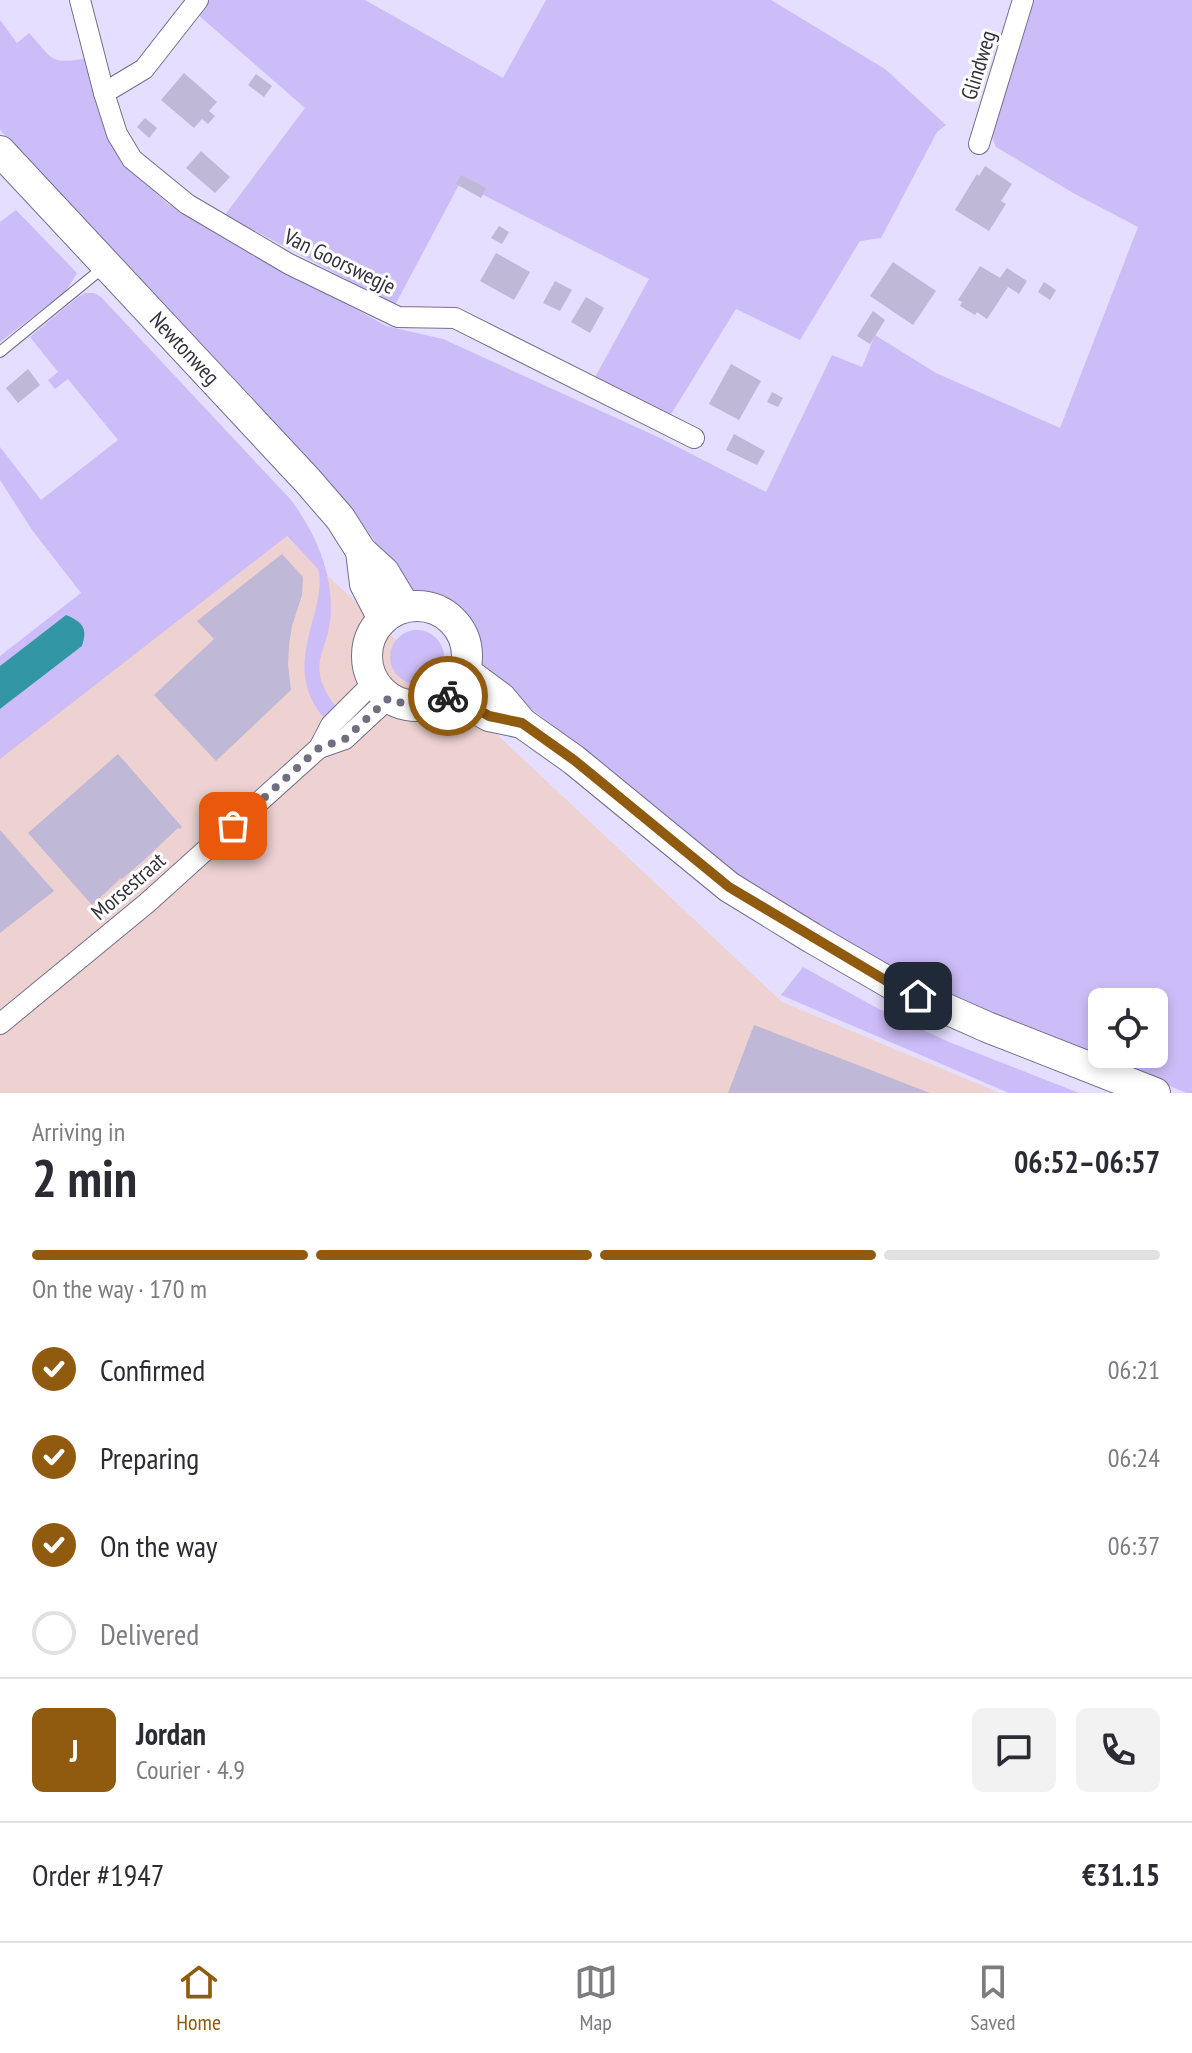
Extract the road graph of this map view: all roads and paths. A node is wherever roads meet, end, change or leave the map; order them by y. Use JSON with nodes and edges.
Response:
{"nodes":[{"id":1,"x":80,"y":0,"type":"edge"},
{"id":2,"x":198,"y":0,"type":"edge"},
{"id":3,"x":1023,"y":0,"type":"edge"},
{"id":4,"x":104,"y":93,"type":"junction"},
{"id":5,"x":979,"y":144,"type":"dead end"},
{"id":6,"x":0,"y":151,"type":"edge"},
{"id":7,"x":107,"y":264,"type":"junction"},
{"id":8,"x":0,"y":352,"type":"edge"},
{"id":9,"x":694,"y":438,"type":"dead end"},
{"id":10,"x":394,"y":613,"type":"junction"},
{"id":11,"x":459,"y":683,"type":"junction"},
{"id":12,"x":382,"y":690,"type":"junction"},
{"id":13,"x":0,"y":1024,"type":"edge"},
{"id":14,"x":1155,"y":1093,"type":"edge"}],
"edges":[{"from":1,"to":4,"type":"street","name":"Van Goorswegje"},
{"from":2,"to":4,"type":"street"},
{"from":3,"to":5,"type":"street","name":"Glindweg"},
{"from":4,"to":9,"type":"street","name":"Van Goorswegje"},
{"from":6,"to":7,"type":"main road","name":"Newtonweg"},
{"from":7,"to":8,"type":"lane"},
{"from":7,"to":10,"type":"main road","name":"Newtonweg"},
{"from":10,"to":11,"type":"main road"},
{"from":10,"to":12,"type":"main road"},
{"from":11,"to":12,"type":"main road"},
{"from":11,"to":14,"type":"main road"},
{"from":12,"to":13,"type":"street","name":"Morsestraat"}]}
